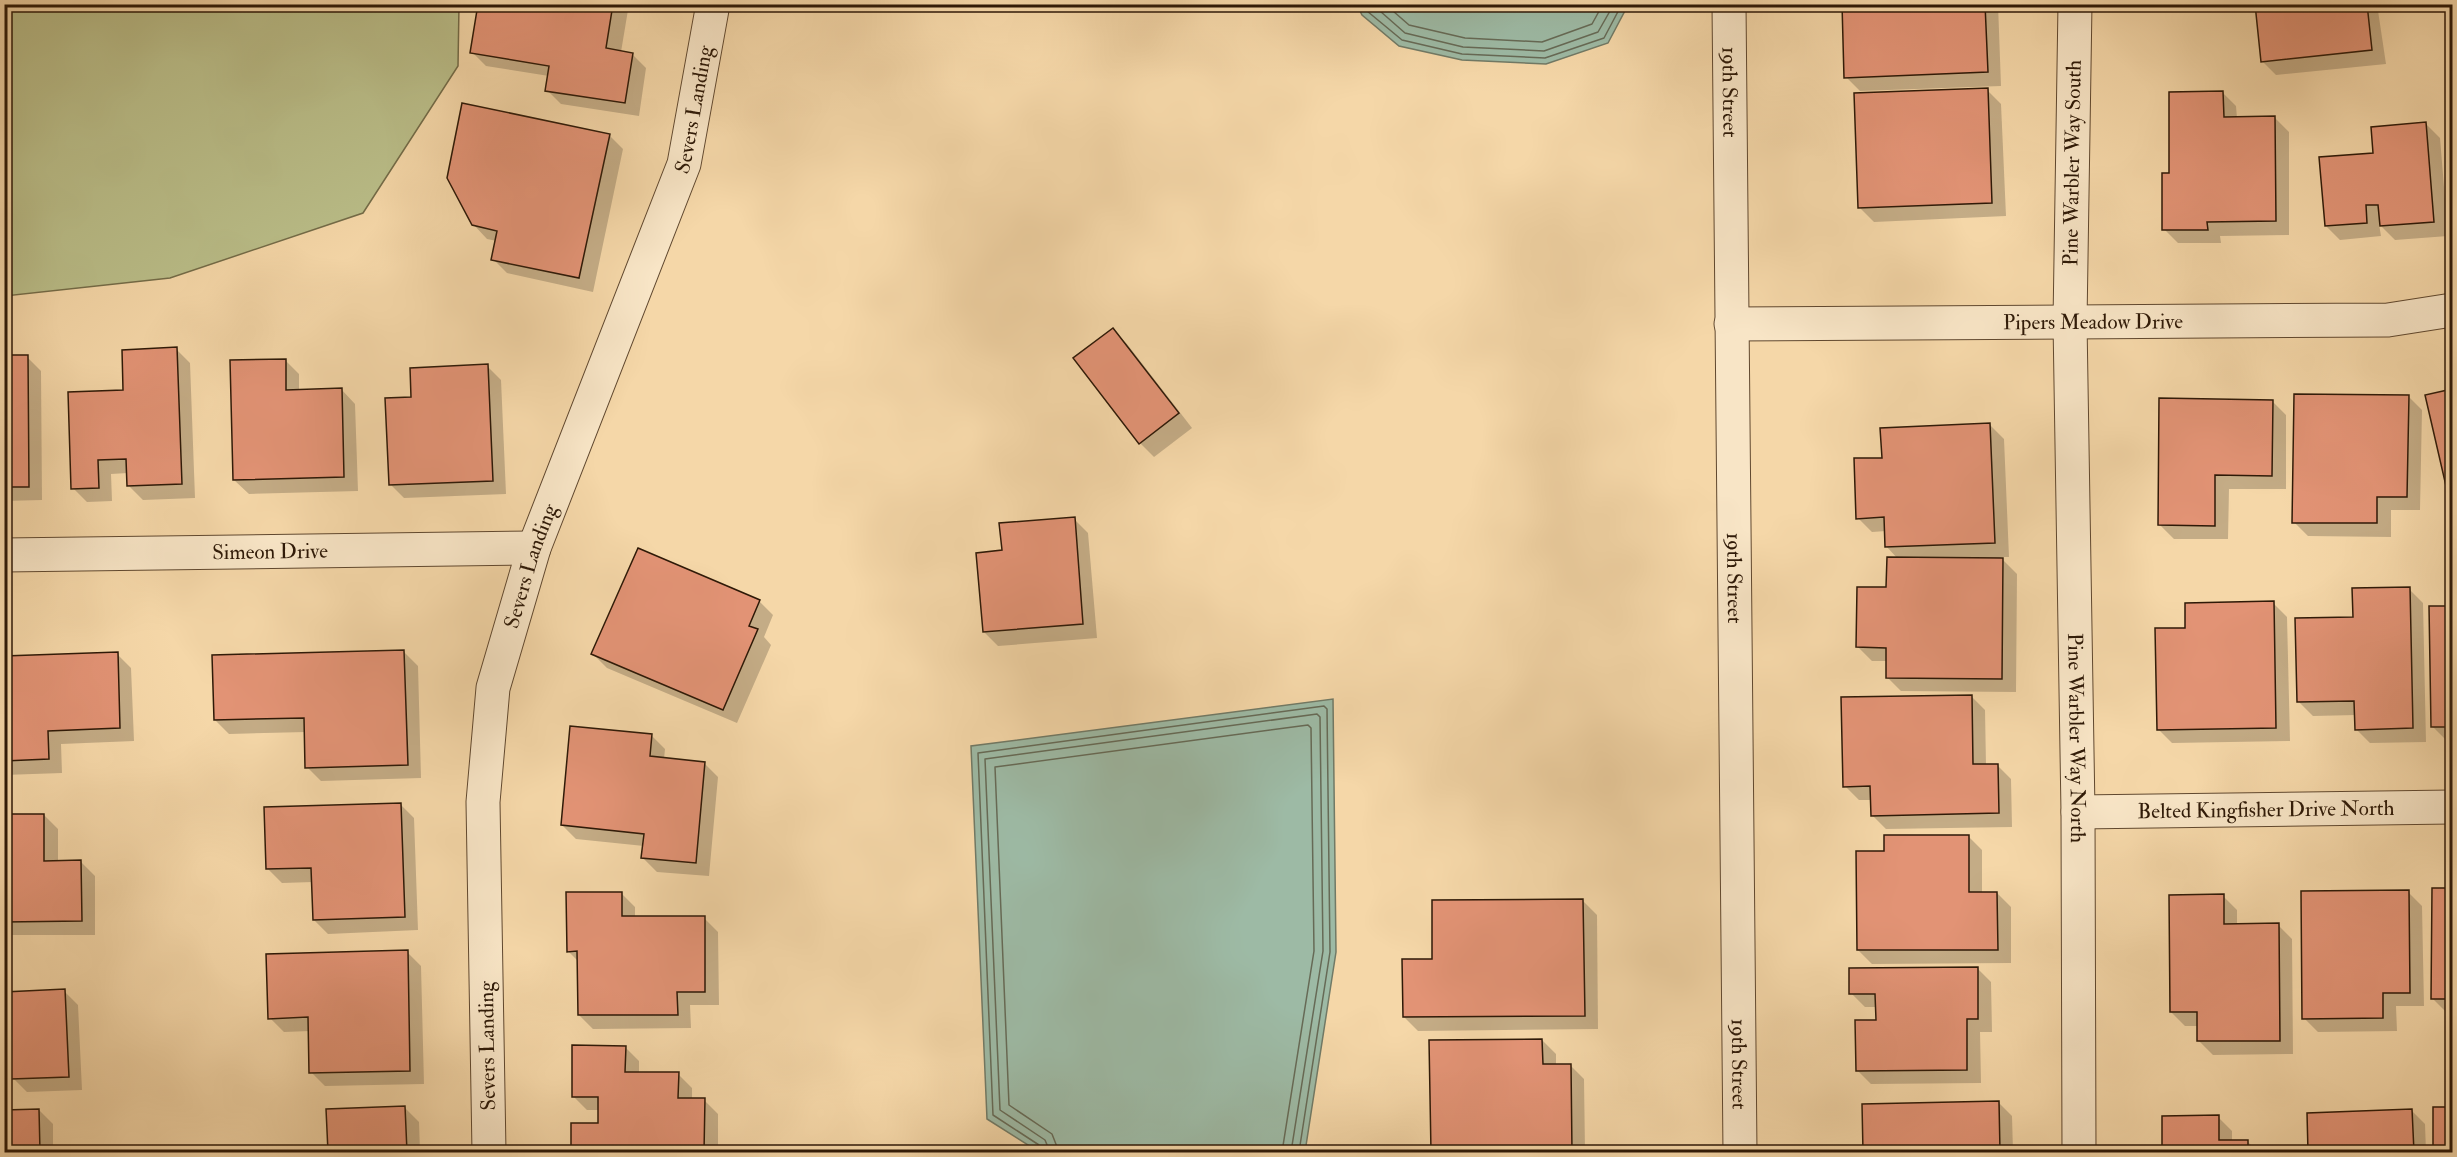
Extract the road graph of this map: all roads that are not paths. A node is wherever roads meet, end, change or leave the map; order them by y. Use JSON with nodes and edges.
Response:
{"nodes":[{"id":1,"x":713,"y":4,"type":"edge"},
{"id":2,"x":1729,"y":4,"type":"edge"},
{"id":3,"x":2074,"y":4,"type":"edge"},
{"id":4,"x":2452,"y":310,"type":"edge"},
{"id":5,"x":2070,"y":322,"type":"junction"},
{"id":6,"x":1731,"y":324,"type":"junction"},
{"id":7,"x":534,"y":548,"type":"junction"},
{"id":8,"x":4,"y":555,"type":"edge"},
{"id":9,"x":2452,"y":807,"type":"edge"},
{"id":10,"x":2078,"y":812,"type":"junction"},
{"id":11,"x":489,"y":1152,"type":"edge"},
{"id":12,"x":1740,"y":1152,"type":"edge"},
{"id":13,"x":2079,"y":1152,"type":"edge"}],
"edges":[{"from":1,"to":7,"type":"street","name":"Severs Landing"},
{"from":2,"to":6,"type":"street","name":"19th Street"},
{"from":3,"to":5,"type":"street","name":"Pine Warbler Way South"},
{"from":4,"to":5,"type":"street","name":"Pipers Meadow Drive"},
{"from":5,"to":6,"type":"street","name":"Pipers Meadow Drive"},
{"from":5,"to":10,"type":"street","name":"Pine Warbler Way North"},
{"from":6,"to":12,"type":"street","name":"19th Street"},
{"from":7,"to":8,"type":"street","name":"Simeon Drive"},
{"from":7,"to":11,"type":"street","name":"Severs Landing"},
{"from":9,"to":10,"type":"street","name":"Belted Kingfisher Drive North"},
{"from":10,"to":13,"type":"street","name":"Pine Warbler Way North"}]}
